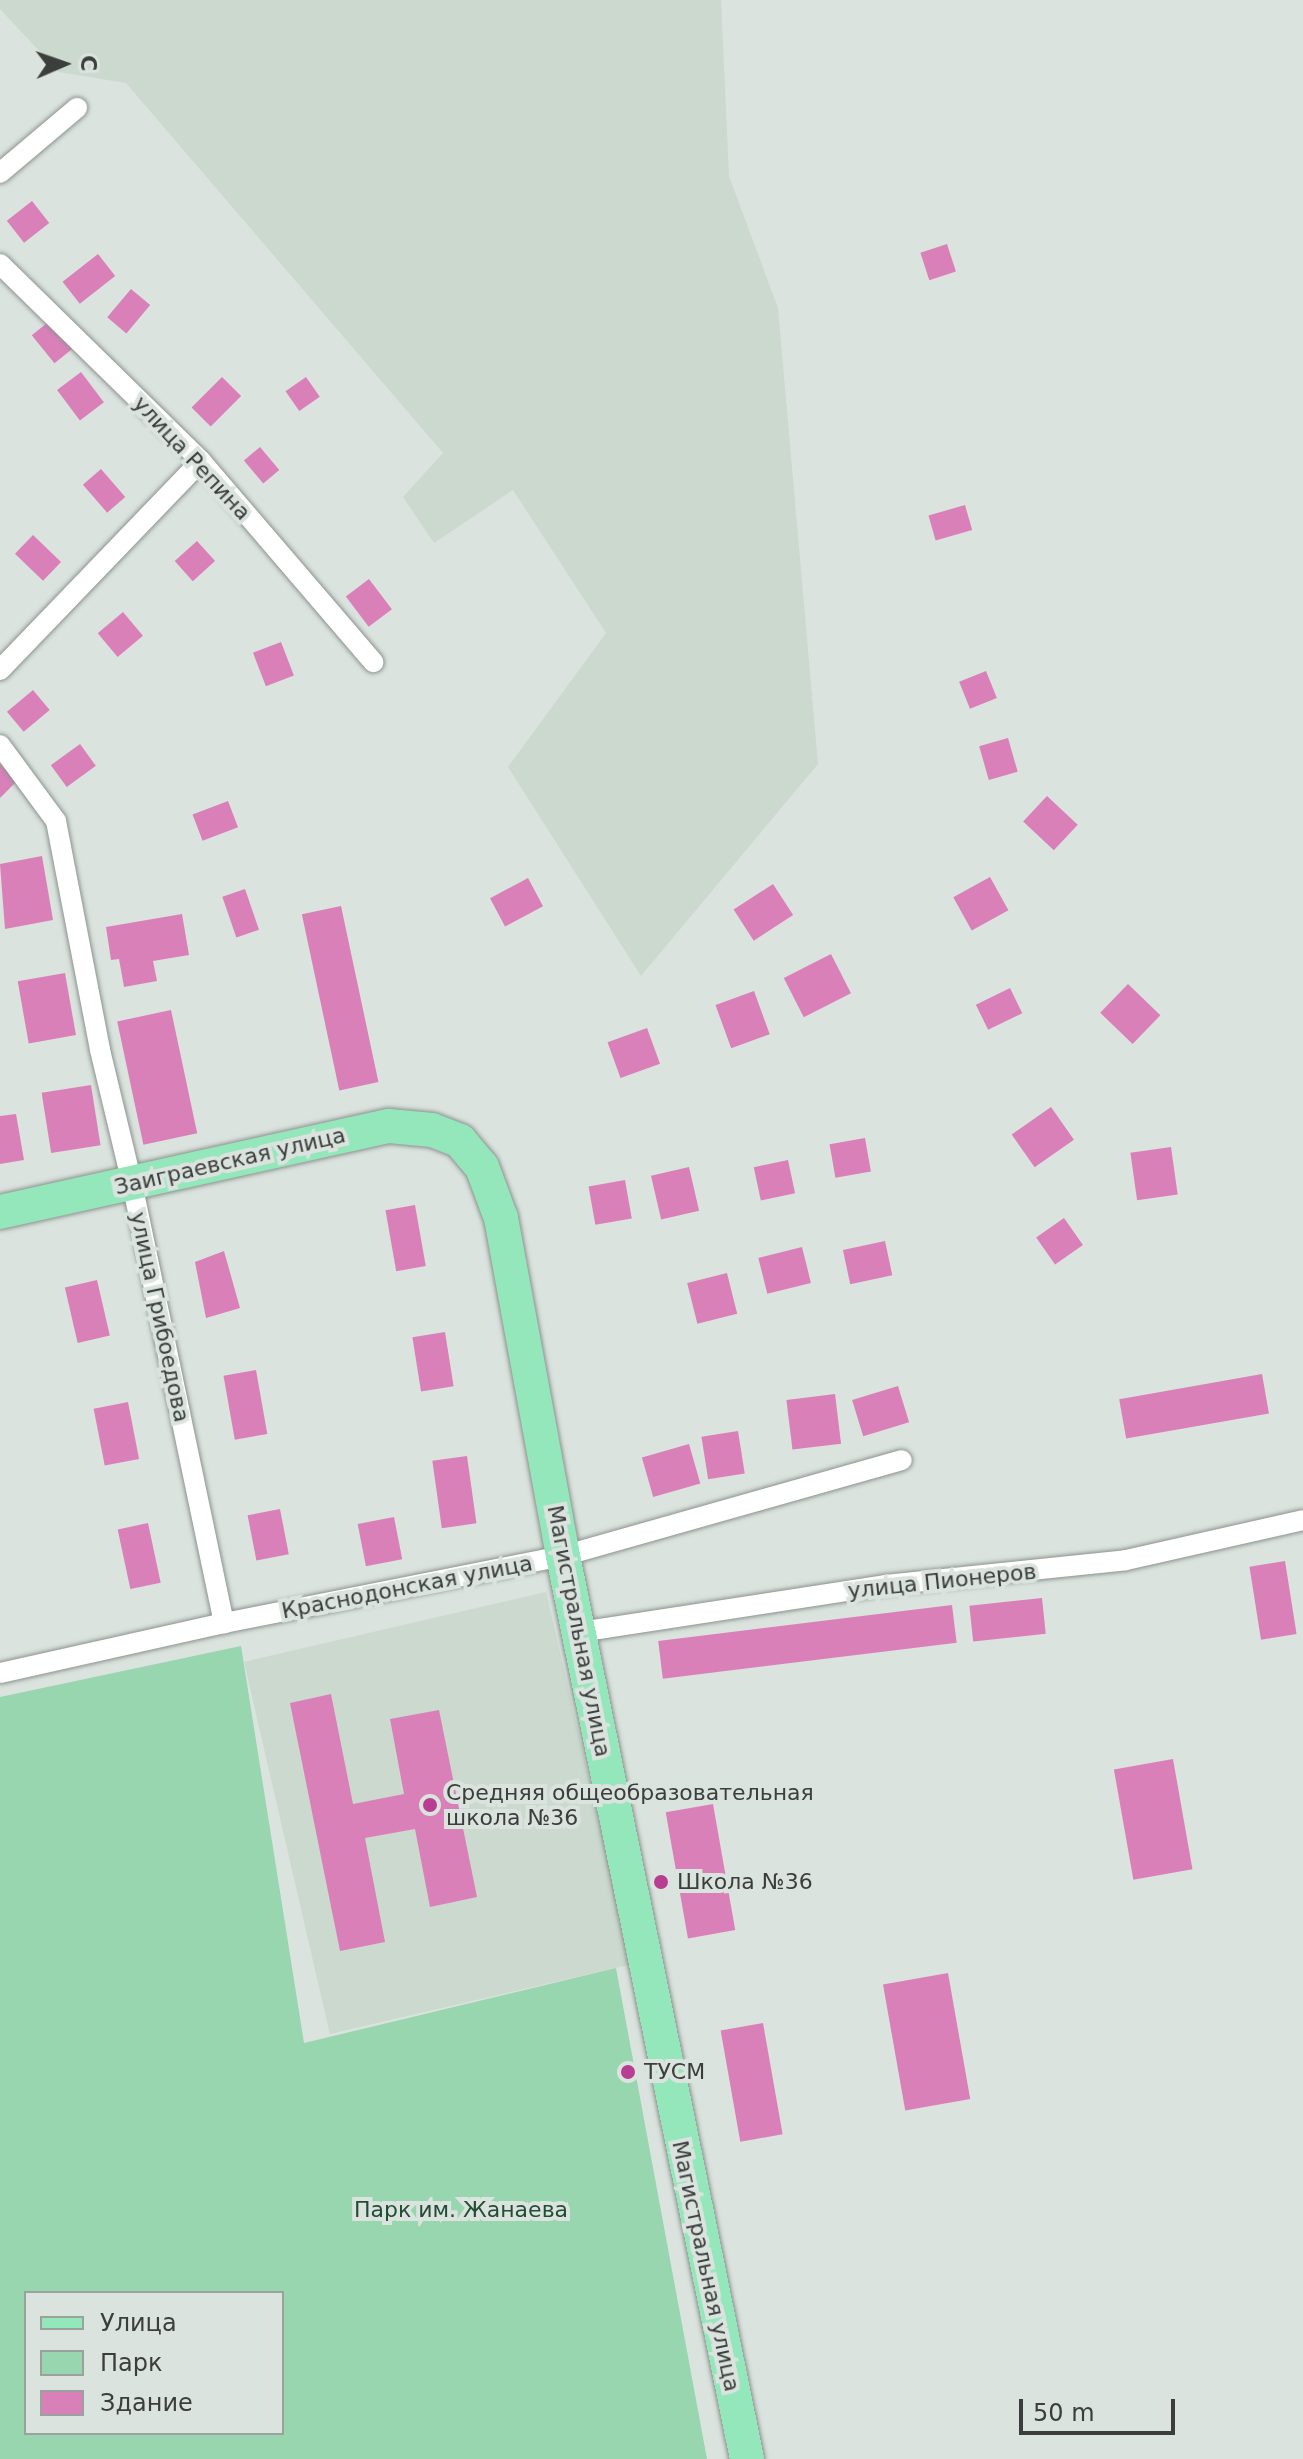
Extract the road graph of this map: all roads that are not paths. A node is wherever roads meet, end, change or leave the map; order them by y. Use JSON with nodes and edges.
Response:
{"nodes":[{"id":1,"x":77,"y":108,"type":"dead end"},
{"id":2,"x":0,"y":173,"type":"edge"},
{"id":3,"x":0,"y":264,"type":"edge"},
{"id":4,"x":201,"y":461,"type":"junction"},
{"id":5,"x":373,"y":662,"type":"dead end"},
{"id":6,"x":0,"y":670,"type":"edge"},
{"id":7,"x":0,"y":745,"type":"edge"},
{"id":8,"x":460,"y":1141,"type":"joint"},
{"id":9,"x":132,"y":1183,"type":"junction"},
{"id":10,"x":0,"y":1212,"type":"edge"},
{"id":11,"x":902,"y":1460,"type":"dead end"},
{"id":12,"x":1303,"y":1520,"type":"edge"},
{"id":13,"x":563,"y":1556,"type":"junction"},
{"id":14,"x":224,"y":1623,"type":"junction"},
{"id":15,"x":579,"y":1632,"type":"junction"},
{"id":16,"x":0,"y":1673,"type":"edge"},
{"id":17,"x":747,"y":2459,"type":"edge"}],
"edges":[{"from":1,"to":2,"type":"street"},
{"from":3,"to":4,"type":"street","name":"улица Репина"},
{"from":4,"to":5,"type":"street","name":"улица Репина"},
{"from":4,"to":6,"type":"street"},
{"from":7,"to":9,"type":"street","name":"улица Грибоедова"},
{"from":8,"to":9,"type":"main road","name":"Заиграевская улица"},
{"from":8,"to":13,"type":"main road","name":"Магистральная улица"},
{"from":9,"to":10,"type":"main road","name":"Заиграевская улица"},
{"from":9,"to":14,"type":"street","name":"улица Грибоедова"},
{"from":11,"to":13,"type":"street","name":"Краснодонская улица"},
{"from":12,"to":15,"type":"street","name":"улица Пионеров"},
{"from":13,"to":14,"type":"street","name":"Краснодонская улица"},
{"from":13,"to":15,"type":"main road","name":"Магистральная улица"},
{"from":14,"to":16,"type":"street","name":"Краснодонская улица"},
{"from":15,"to":17,"type":"main road","name":"Магистральная улица"}]}
